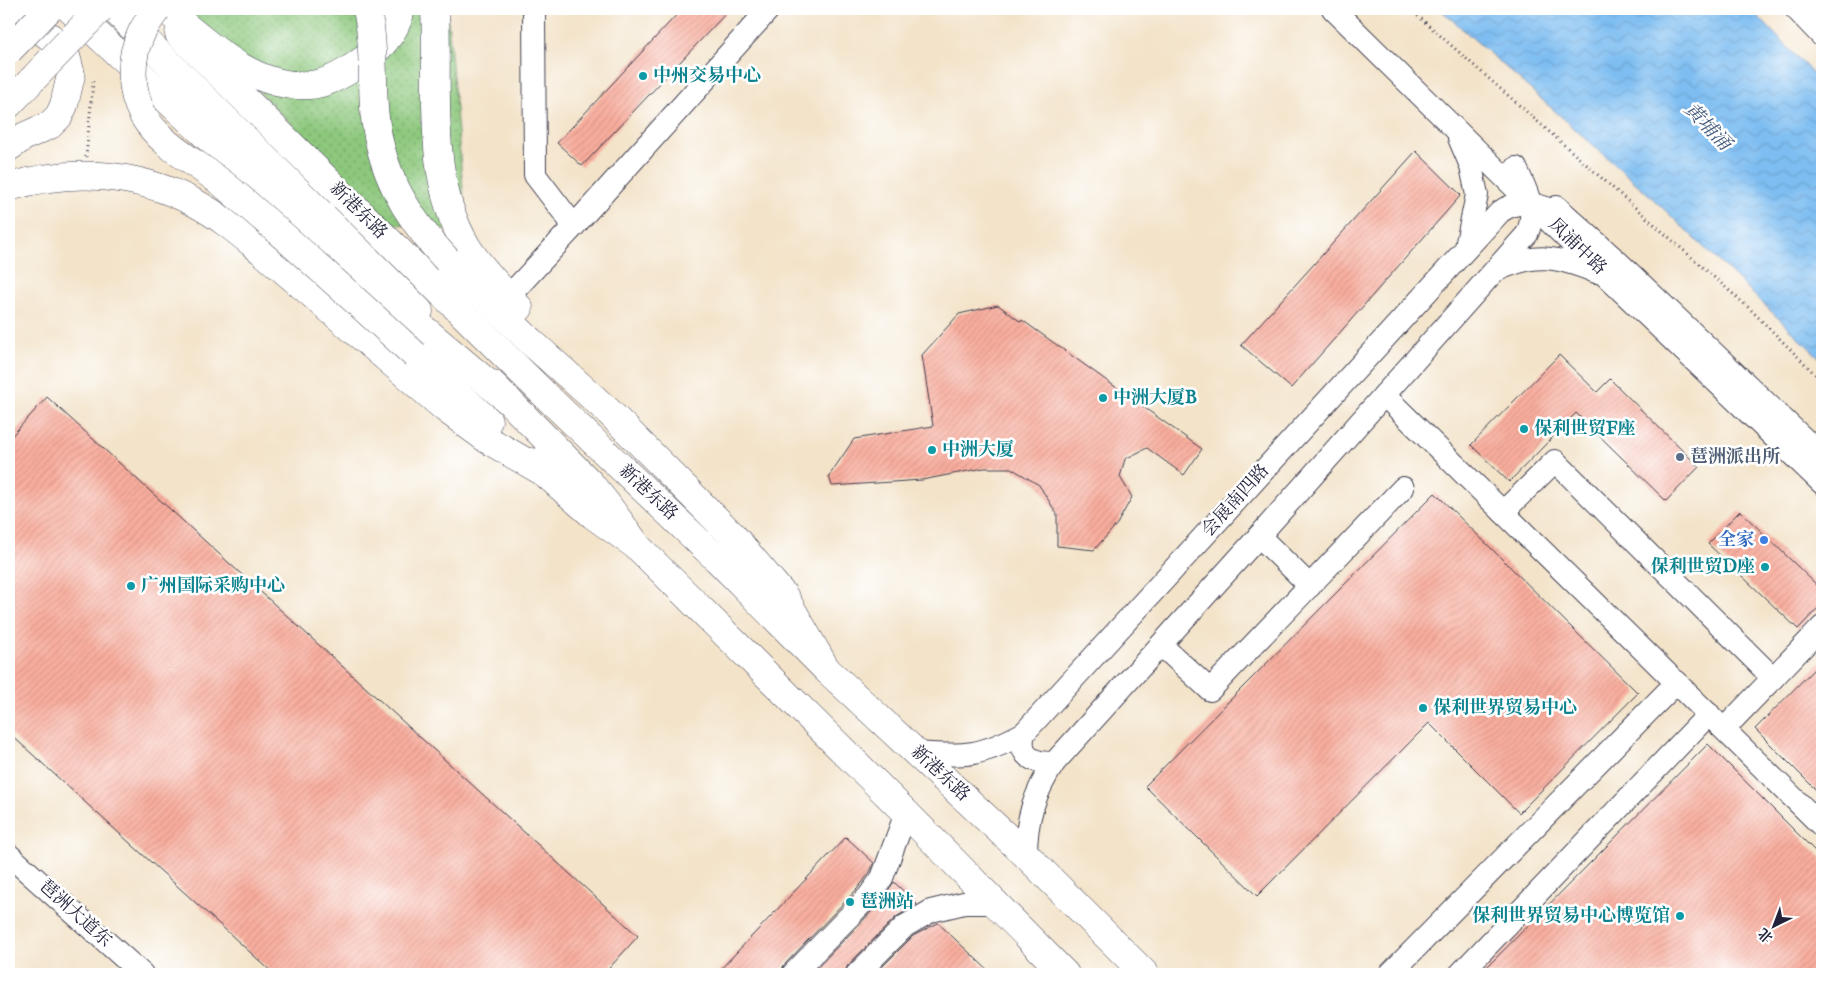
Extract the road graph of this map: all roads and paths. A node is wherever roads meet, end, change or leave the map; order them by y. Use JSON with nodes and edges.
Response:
{"nodes":[{"id":1,"x":49,"y":9,"type":"edge"},
{"id":2,"x":70,"y":9,"type":"edge"},
{"id":3,"x":100,"y":9,"type":"edge"},
{"id":4,"x":114,"y":9,"type":"edge"},
{"id":5,"x":156,"y":9,"type":"edge"},
{"id":6,"x":165,"y":9,"type":"edge"},
{"id":7,"x":367,"y":9,"type":"edge"},
{"id":8,"x":401,"y":9,"type":"edge"},
{"id":9,"x":435,"y":9,"type":"edge"},
{"id":10,"x":534,"y":9,"type":"edge"},
{"id":11,"x":769,"y":9,"type":"edge"},
{"id":12,"x":1334,"y":9,"type":"edge"},
{"id":13,"x":1355,"y":9,"type":"edge"},
{"id":14,"x":1410,"y":9,"type":"edge"},
{"id":15,"x":1796,"y":9,"type":"edge"},
{"id":16,"x":9,"y":19,"type":"edge"},
{"id":17,"x":1822,"y":36,"type":"edge"},
{"id":18,"x":9,"y":50,"type":"edge"},
{"id":19,"x":9,"y":104,"type":"edge"},
{"id":20,"x":1455,"y":128,"type":"junction"},
{"id":21,"x":9,"y":146,"type":"edge"},
{"id":22,"x":1516,"y":168,"type":"junction"},
{"id":23,"x":9,"y":187,"type":"edge"},
{"id":24,"x":1531,"y":203,"type":"junction"},
{"id":25,"x":1567,"y":216,"type":"junction"},
{"id":26,"x":574,"y":226,"type":"junction"},
{"id":27,"x":1465,"y":249,"type":"junction"},
{"id":28,"x":1492,"y":272,"type":"junction"},
{"id":29,"x":1608,"y":277,"type":"junction"},
{"id":30,"x":508,"y":297,"type":"junction"},
{"id":31,"x":1822,"y":381,"type":"edge"},
{"id":32,"x":1384,"y":395,"type":"junction"},
{"id":33,"x":508,"y":400,"type":"junction"},
{"id":34,"x":608,"y":411,"type":"junction"},
{"id":35,"x":1822,"y":456,"type":"edge"},
{"id":36,"x":545,"y":473,"type":"junction"},
{"id":37,"x":1822,"y":483,"type":"edge"},
{"id":38,"x":1403,"y":488,"type":"dead end"},
{"id":39,"x":1503,"y":512,"type":"junction"},
{"id":40,"x":1259,"y":536,"type":"junction"},
{"id":41,"x":638,"y":547,"type":"junction"},
{"id":42,"x":1310,"y":586,"type":"junction"},
{"id":43,"x":1822,"y":627,"type":"edge"},
{"id":44,"x":1161,"y":645,"type":"junction"},
{"id":45,"x":826,"y":669,"type":"junction"},
{"id":46,"x":1773,"y":678,"type":"junction"},
{"id":47,"x":1677,"y":682,"type":"junction"},
{"id":48,"x":1716,"y":722,"type":"junction"},
{"id":49,"x":1024,"y":733,"type":"junction"},
{"id":50,"x":918,"y":753,"type":"junction"},
{"id":51,"x":1054,"y":763,"type":"junction"},
{"id":52,"x":906,"y":814,"type":"junction"},
{"id":53,"x":1822,"y":826,"type":"edge"},
{"id":54,"x":9,"y":855,"type":"edge"},
{"id":55,"x":1026,"y":855,"type":"junction"},
{"id":56,"x":993,"y":903,"type":"junction"},
{"id":57,"x":142,"y":974,"type":"edge"},
{"id":58,"x":793,"y":974,"type":"edge"},
{"id":59,"x":857,"y":974,"type":"edge"},
{"id":60,"x":1065,"y":974,"type":"edge"},
{"id":61,"x":1145,"y":974,"type":"edge"},
{"id":62,"x":1390,"y":974,"type":"edge"},
{"id":63,"x":1460,"y":974,"type":"edge"}],
"edges":[{"from":1,"to":18,"type":"main road","bridge":true},
{"from":2,"to":33,"type":"main road"},
{"from":3,"to":19,"type":"main road","bridge":true},
{"from":4,"to":33,"type":"main road","name":"新港东路"},
{"from":5,"to":36,"type":"main road","bridge":true},
{"from":5,"to":45,"type":"main road","name":"新港东路"},
{"from":6,"to":8,"type":"main road"},
{"from":7,"to":34,"type":"main road","bridge":true},
{"from":9,"to":30,"type":"main road"},
{"from":10,"to":26,"type":"street"},
{"from":11,"to":26,"type":"street"},
{"from":12,"to":20,"type":"street","name":"凤浦中路"},
{"from":13,"to":22,"type":"street","name":"凤浦中路"},
{"from":14,"to":31,"type":"path"},
{"from":15,"to":17,"type":"street"},
{"from":16,"to":21,"type":"main road"},
{"from":20,"to":24,"type":"street","name":"凤浦中路"},
{"from":20,"to":27,"type":"street"},
{"from":22,"to":24,"type":"street"},
{"from":22,"to":25,"type":"street","name":"凤浦中路"},
{"from":23,"to":36,"type":"main road"},
{"from":24,"to":25,"type":"street"},
{"from":24,"to":27,"type":"street","name":"会展南四路"},
{"from":24,"to":28,"type":"street"},
{"from":24,"to":29,"type":"street","name":"凤浦中路"},
{"from":25,"to":35,"type":"street","name":"凤浦中路"},
{"from":26,"to":30,"type":"street"},
{"from":27,"to":49,"type":"street","name":"会展南四路"},
{"from":28,"to":29,"type":"street"},
{"from":28,"to":32,"type":"street"},
{"from":29,"to":37,"type":"street","name":"凤浦中路"},
{"from":30,"to":34,"type":"main road"},
{"from":32,"to":39,"type":"street"},
{"from":32,"to":40,"type":"street"},
{"from":33,"to":41,"type":"main road","name":"新港东路"},
{"from":34,"to":45,"type":"main road"},
{"from":36,"to":41,"type":"main road"},
{"from":38,"to":42,"type":"street"},
{"from":39,"to":46,"type":"street"},
{"from":39,"to":47,"type":"street"},
{"from":40,"to":42,"type":"street"},
{"from":40,"to":44,"type":"street"},
{"from":41,"to":52,"type":"main road","name":"新港东路"},
{"from":42,"to":44,"type":"street"},
{"from":43,"to":46,"type":"street"},
{"from":44,"to":51,"type":"street"},
{"from":45,"to":50,"type":"main road","name":"新港东路"},
{"from":46,"to":48,"type":"street"},
{"from":47,"to":48,"type":"street"},
{"from":47,"to":62,"type":"street"},
{"from":48,"to":53,"type":"street"},
{"from":48,"to":63,"type":"street"},
{"from":49,"to":50,"type":"street","name":"会展南四路"},
{"from":49,"to":51,"type":"street"},
{"from":50,"to":55,"type":"main road","name":"新港东路"},
{"from":51,"to":55,"type":"street"},
{"from":52,"to":56,"type":"main road","name":"新港东路"},
{"from":52,"to":58,"type":"street"},
{"from":54,"to":57,"type":"street","name":"琶洲大道东"},
{"from":55,"to":61,"type":"main road","name":"新港东路"},
{"from":56,"to":59,"type":"street"},
{"from":56,"to":60,"type":"main road","name":"新港东路"}]}
